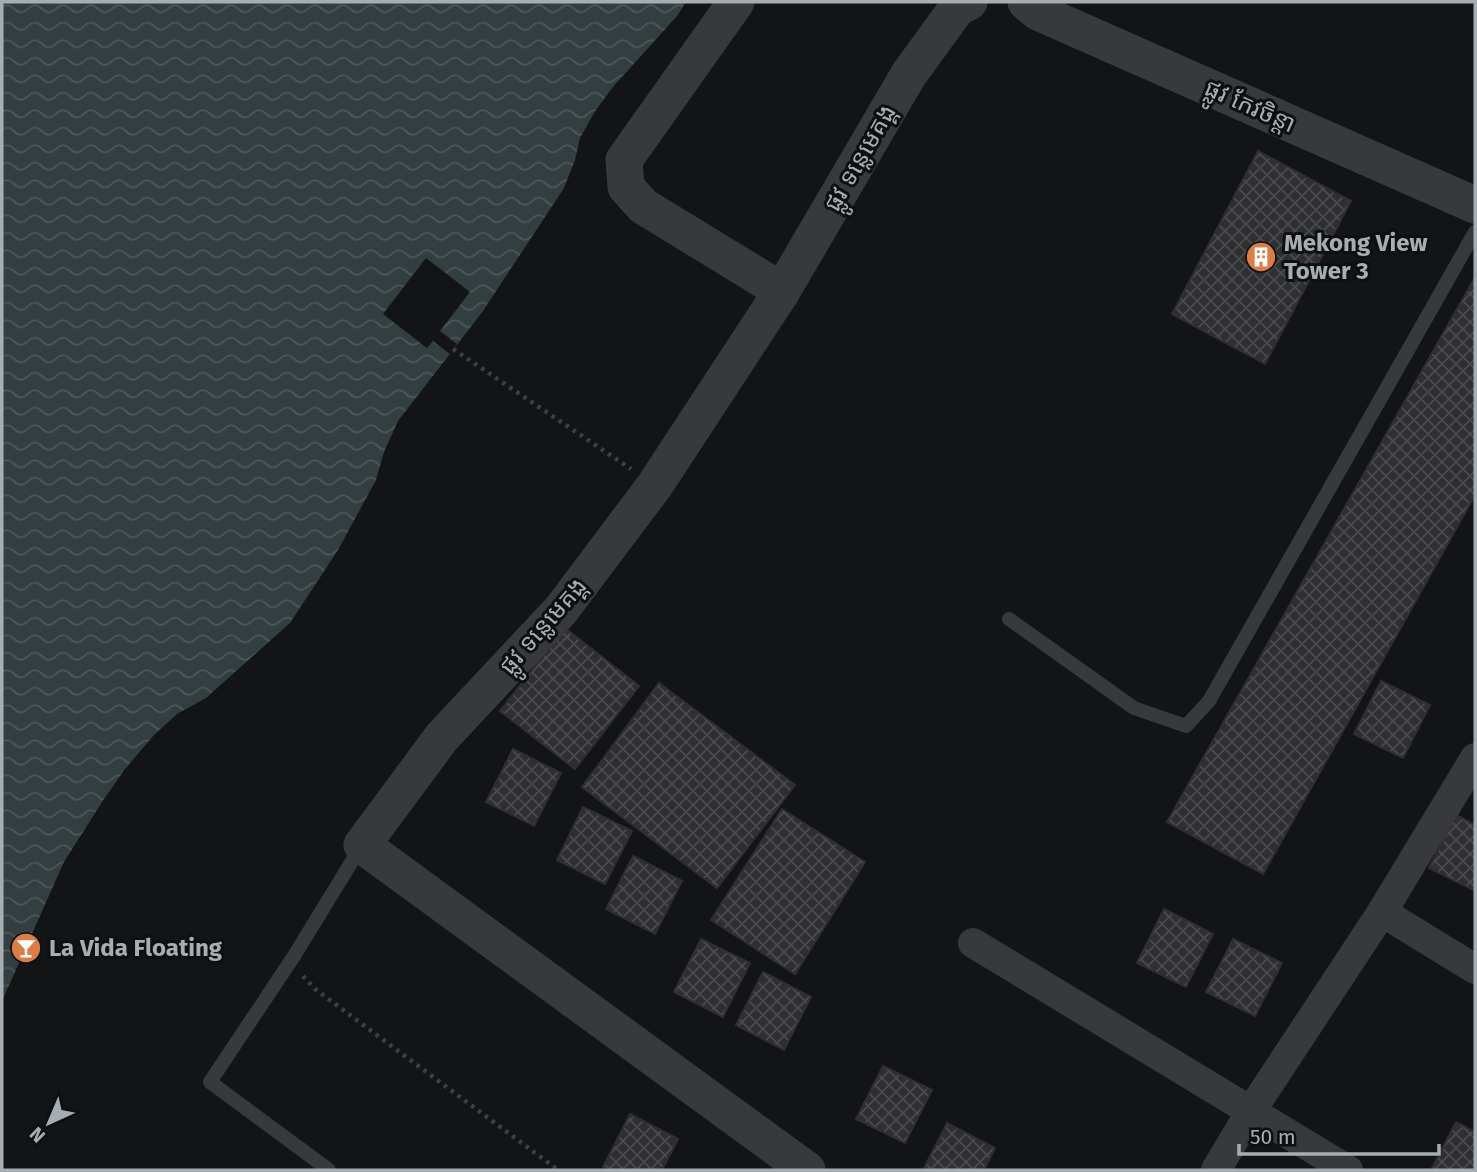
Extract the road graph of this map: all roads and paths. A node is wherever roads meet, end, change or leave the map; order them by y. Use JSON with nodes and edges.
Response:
{"nodes":[{"id":1,"x":736,"y":2,"type":"edge"},
{"id":2,"x":969,"y":2,"type":"edge"},
{"id":3,"x":1026,"y":2,"type":"edge"},
{"id":4,"x":1475,"y":205,"type":"edge"},
{"id":5,"x":1475,"y":232,"type":"edge"},
{"id":6,"x":782,"y":291,"type":"junction"},
{"id":7,"x":453,"y":349,"type":"dead end"},
{"id":8,"x":655,"y":485,"type":"junction"},
{"id":9,"x":1009,"y":619,"type":"dead end"},
{"id":10,"x":1475,"y":758,"type":"edge"},
{"id":11,"x":362,"y":845,"type":"junction"},
{"id":12,"x":1382,"y":912,"type":"junction"},
{"id":13,"x":973,"y":943,"type":"dead end"},
{"id":14,"x":294,"y":956,"type":"junction"},
{"id":15,"x":1475,"y":969,"type":"edge"},
{"id":16,"x":1251,"y":1111,"type":"junction"},
{"id":17,"x":329,"y":1170,"type":"edge"},
{"id":18,"x":558,"y":1170,"type":"edge"},
{"id":19,"x":807,"y":1170,"type":"edge"},
{"id":20,"x":1216,"y":1170,"type":"edge"},
{"id":21,"x":1348,"y":1170,"type":"edge"}],
"edges":[{"from":1,"to":6,"type":"street"},
{"from":2,"to":6,"type":"street","name":"ផ្លូវ ទន្លេមេគង្គ"},
{"from":3,"to":4,"type":"street","name":"ផ្លូវ កែវចិន្តា"},
{"from":5,"to":9,"type":"lane"},
{"from":6,"to":8,"type":"street","name":"ផ្លូវ ទន្លេមេគង្គ"},
{"from":7,"to":8,"type":"path"},
{"from":8,"to":11,"type":"street","name":"ផ្លូវ ទន្លេមេគង្គ"},
{"from":10,"to":12,"type":"street"},
{"from":11,"to":14,"type":"lane","name":"ផ្លូវ ទន្លេមេគង្គ"},
{"from":11,"to":19,"type":"street"},
{"from":12,"to":15,"type":"street"},
{"from":12,"to":16,"type":"street"},
{"from":13,"to":16,"type":"street"},
{"from":14,"to":17,"type":"lane","name":"ផ្លូវ ទន្លេមេគង្គ"},
{"from":14,"to":18,"type":"path"},
{"from":16,"to":20,"type":"street"},
{"from":16,"to":21,"type":"street"}]}
